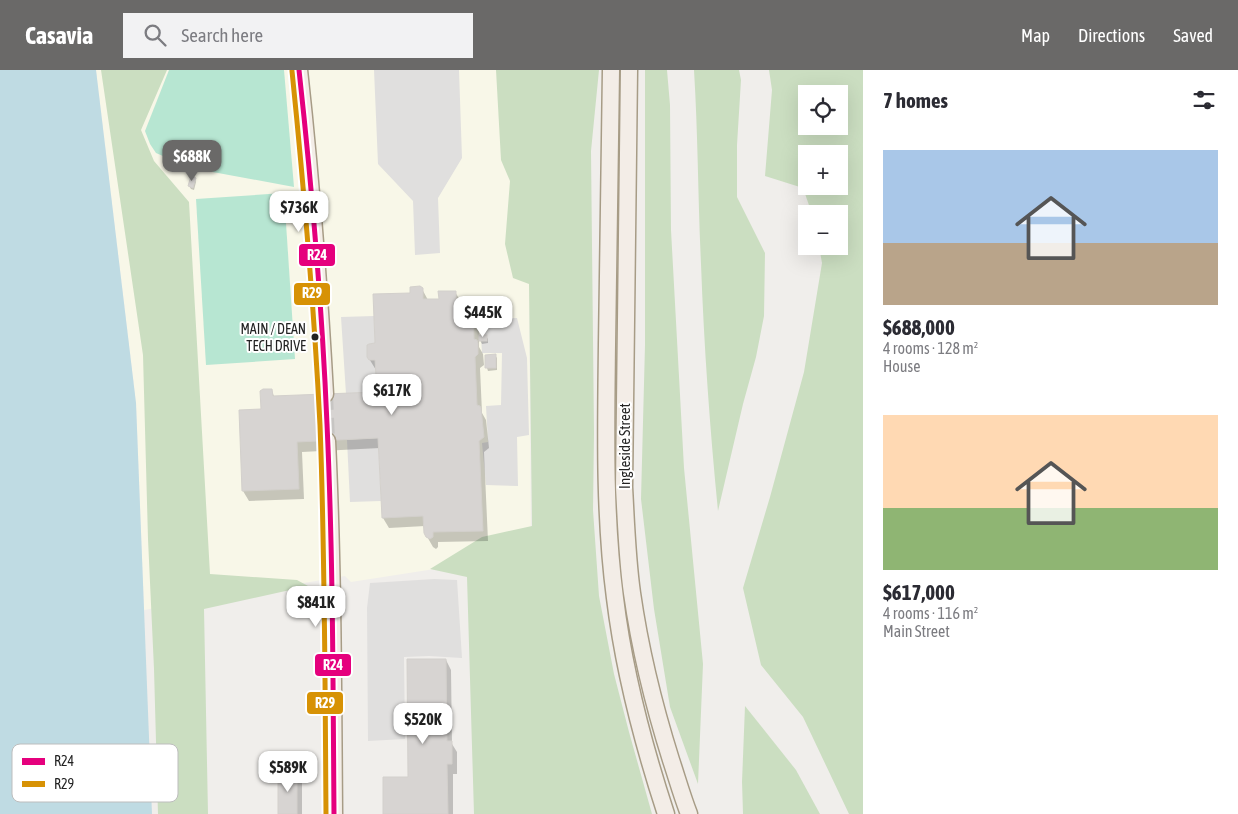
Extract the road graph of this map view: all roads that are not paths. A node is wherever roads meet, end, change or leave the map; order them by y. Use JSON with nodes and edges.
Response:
{"nodes":[{"id":1,"x":298,"y":70,"type":"edge"},
{"id":2,"x":611,"y":70,"type":"edge"},
{"id":3,"x":629,"y":70,"type":"edge"},
{"id":4,"x":325,"y":394,"type":"tunnel mouth"},
{"id":5,"x":327,"y":441,"type":"tunnel mouth"},
{"id":6,"x":334,"y":814,"type":"edge"},
{"id":7,"x":666,"y":814,"type":"edge"},
{"id":8,"x":689,"y":814,"type":"edge"}],
"edges":[{"from":1,"to":4,"type":"main road"},
{"from":2,"to":7,"type":"main road","name":"Ingleside Street"},
{"from":3,"to":8,"type":"main road","name":"Ingleside Street"},
{"from":5,"to":6,"type":"main road"}]}
